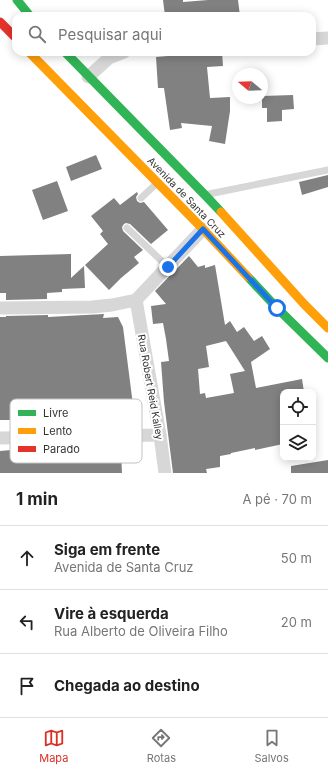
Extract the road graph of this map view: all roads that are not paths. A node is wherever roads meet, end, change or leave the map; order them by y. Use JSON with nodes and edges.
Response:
{"nodes":[{"id":1,"x":17,"y":0,"type":"edge"},
{"id":2,"x":27,"y":12,"type":"edge"},
{"id":3,"x":0,"y":22,"type":"edge"},
{"id":4,"x":12,"y":34,"type":"edge"},
{"id":5,"x":328,"y":38,"type":"edge"},
{"id":6,"x":316,"y":39,"type":"edge"},
{"id":7,"x":34,"y":56,"type":"edge"},
{"id":8,"x":69,"y":56,"type":"edge"},
{"id":9,"x":114,"y":56,"type":"edge"},
{"id":10,"x":88,"y":77,"type":"junction"},
{"id":11,"x":328,"y":170,"type":"edge"},
{"id":12,"x":158,"y":182,"type":"junction"},
{"id":13,"x":205,"y":195,"type":"junction"},
{"id":14,"x":141,"y":198,"type":"dead end"},
{"id":15,"x":127,"y":228,"type":"dead end"},
{"id":16,"x":203,"y":229,"type":"junction"},
{"id":17,"x":168,"y":267,"type":"junction"},
{"id":18,"x":136,"y":300,"type":"junction"},
{"id":19,"x":0,"y":308,"type":"edge"},
{"id":20,"x":328,"y":328,"type":"edge"},
{"id":21,"x":328,"y":358,"type":"edge"},
{"id":22,"x":142,"y":435,"type":"edge"},
{"id":23,"x":160,"y":435,"type":"junction"},
{"id":24,"x":0,"y":438,"type":"edge"},
{"id":25,"x":10,"y":438,"type":"edge"},
{"id":26,"x":165,"y":473,"type":"edge"}],
"edges":[{"from":1,"to":2,"type":"main road"},
{"from":3,"to":4,"type":"main road"},
{"from":5,"to":6,"type":"street"},
{"from":7,"to":12,"type":"main road","name":"Avenida de Santa Cruz"},
{"from":8,"to":10,"type":"main road","name":"Avenida de Santa Cruz"},
{"from":9,"to":10,"type":"street"},
{"from":10,"to":13,"type":"main road","name":"Avenida de Santa Cruz"},
{"from":11,"to":13,"type":"lane"},
{"from":12,"to":14,"type":"lane"},
{"from":12,"to":16,"type":"main road","name":"Avenida de Santa Cruz"},
{"from":13,"to":20,"type":"main road","name":"Avenida de Santa Cruz"},
{"from":15,"to":17,"type":"lane"},
{"from":16,"to":17,"type":"street"},
{"from":16,"to":21,"type":"main road","name":"Avenida de Santa Cruz"},
{"from":17,"to":18,"type":"street"},
{"from":18,"to":19,"type":"street"},
{"from":18,"to":23,"type":"street","name":"Rua Robert Reid Kalley"},
{"from":22,"to":23,"type":"street"},
{"from":23,"to":26,"type":"street","name":"Rua Robert Reid Kalley"},
{"from":24,"to":25,"type":"street"}]}
